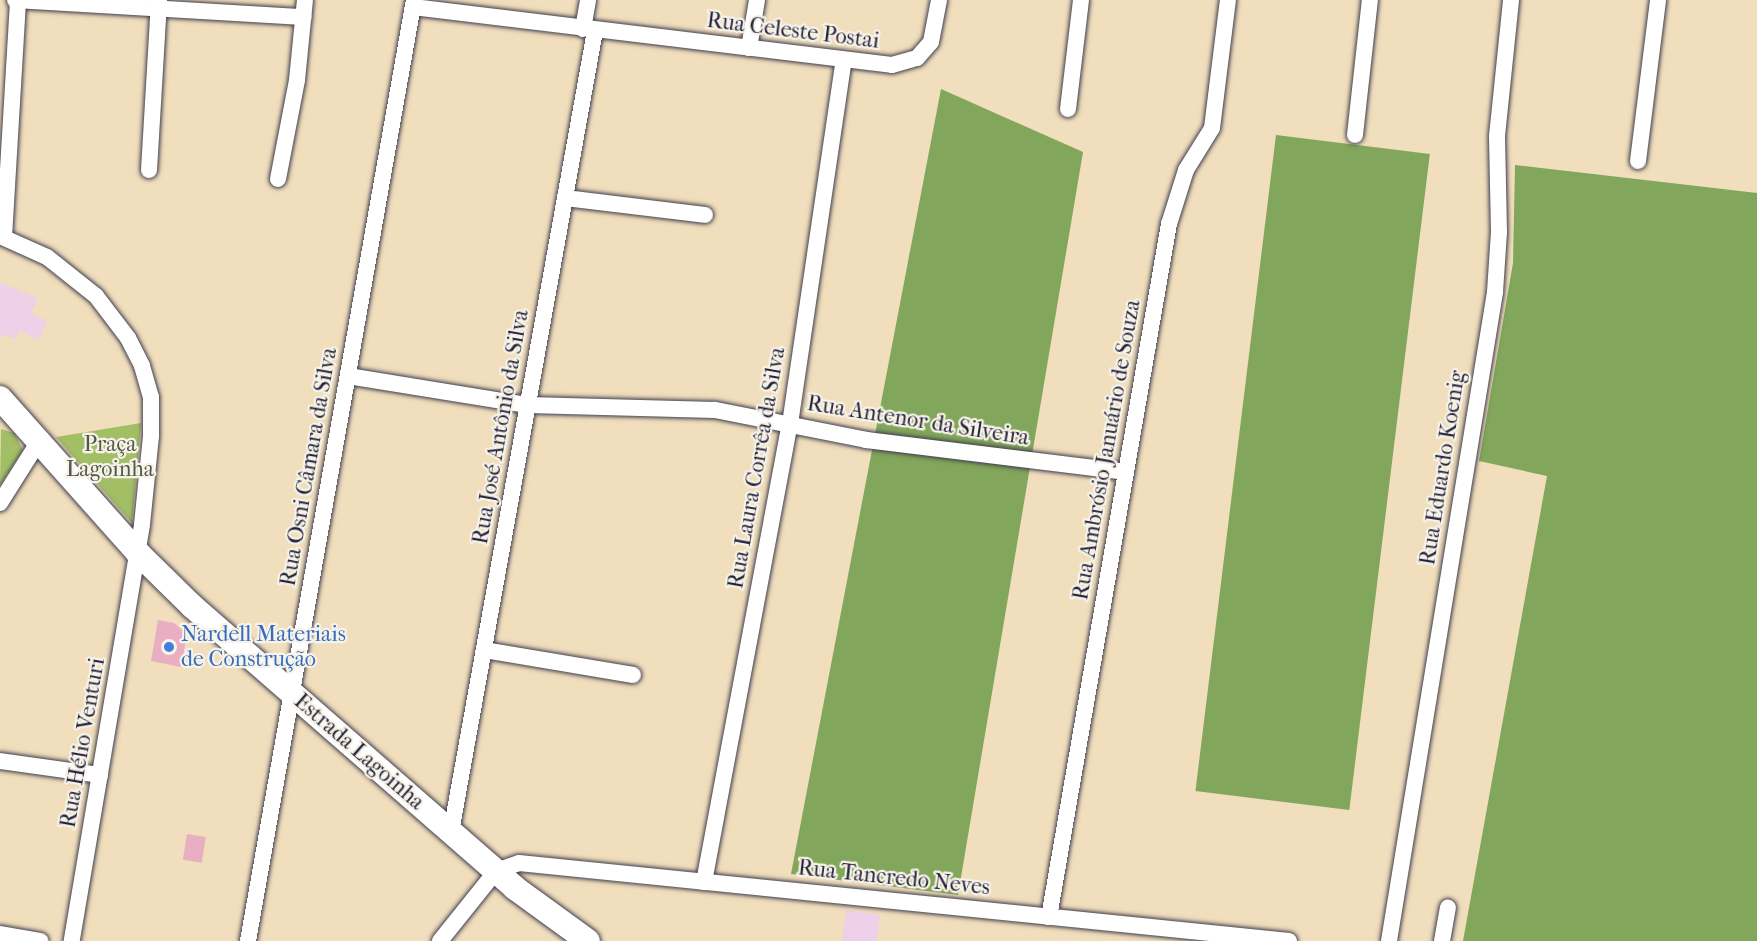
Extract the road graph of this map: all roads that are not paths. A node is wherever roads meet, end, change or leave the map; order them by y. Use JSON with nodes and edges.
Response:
{"nodes":[{"id":1,"x":17,"y":0,"type":"edge"},
{"id":2,"x":305,"y":0,"type":"edge"},
{"id":3,"x":588,"y":0,"type":"edge"},
{"id":4,"x":757,"y":0,"type":"edge"},
{"id":5,"x":939,"y":0,"type":"edge"},
{"id":6,"x":1081,"y":0,"type":"edge"},
{"id":7,"x":1228,"y":0,"type":"edge"},
{"id":8,"x":1370,"y":0,"type":"edge"},
{"id":9,"x":1511,"y":0,"type":"edge"},
{"id":10,"x":1658,"y":0,"type":"edge"},
{"id":11,"x":159,"y":4,"type":"edge"},
{"id":12,"x":413,"y":4,"type":"edge"},
{"id":13,"x":304,"y":17,"type":"junction"},
{"id":14,"x":589,"y":30,"type":"junction"},
{"id":15,"x":749,"y":48,"type":"junction"},
{"id":16,"x":844,"y":60,"type":"junction"},
{"id":17,"x":1068,"y":109,"type":"dead end"},
{"id":18,"x":1355,"y":135,"type":"dead end"},
{"id":19,"x":1638,"y":161,"type":"dead end"},
{"id":20,"x":149,"y":170,"type":"dead end"},
{"id":21,"x":278,"y":179,"type":"dead end"},
{"id":22,"x":565,"y":198,"type":"junction"},
{"id":23,"x":705,"y":215,"type":"dead end"},
{"id":24,"x":2,"y":237,"type":"edge"},
{"id":25,"x":348,"y":376,"type":"junction"},
{"id":26,"x":528,"y":405,"type":"junction"},
{"id":27,"x":2,"y":406,"type":"edge"},
{"id":28,"x":790,"y":424,"type":"junction"},
{"id":29,"x":39,"y":441,"type":"junction"},
{"id":30,"x":1125,"y":472,"type":"junction"},
{"id":31,"x":0,"y":503,"type":"edge"},
{"id":32,"x":138,"y":553,"type":"junction"},
{"id":33,"x":484,"y":650,"type":"junction"},
{"id":34,"x":633,"y":675,"type":"dead end"},
{"id":35,"x":292,"y":693,"type":"junction"},
{"id":36,"x":0,"y":761,"type":"edge"},
{"id":37,"x":100,"y":775,"type":"junction"},
{"id":38,"x":451,"y":832,"type":"junction"},
{"id":39,"x":496,"y":871,"type":"junction"},
{"id":40,"x":704,"y":882,"type":"junction"},
{"id":41,"x":1448,"y":908,"type":"dead end"},
{"id":42,"x":1050,"y":917,"type":"junction"},
{"id":43,"x":0,"y":934,"type":"edge"},
{"id":44,"x":1183,"y":936,"type":"edge"},
{"id":45,"x":40,"y":941,"type":"edge"},
{"id":46,"x":72,"y":941,"type":"edge"},
{"id":47,"x":248,"y":941,"type":"edge"},
{"id":48,"x":440,"y":941,"type":"edge"},
{"id":49,"x":588,"y":941,"type":"edge"},
{"id":50,"x":1289,"y":941,"type":"edge"},
{"id":51,"x":1389,"y":941,"type":"edge"},
{"id":52,"x":1442,"y":941,"type":"edge"}],
"edges":[{"from":1,"to":11,"type":"street"},
{"from":1,"to":24,"type":"street"},
{"from":2,"to":13,"type":"street"},
{"from":3,"to":14,"type":"street","name":"Rua José Antônio da Silva"},
{"from":4,"to":15,"type":"street"},
{"from":5,"to":16,"type":"street","name":"Rua Celeste Postai"},
{"from":6,"to":17,"type":"street"},
{"from":7,"to":30,"type":"street","name":"Rua Ambrósio Januário de Souza"},
{"from":8,"to":18,"type":"street"},
{"from":9,"to":51,"type":"street","name":"Rua Eduardo Koenig"},
{"from":10,"to":19,"type":"street"},
{"from":11,"to":13,"type":"street"},
{"from":11,"to":20,"type":"street"},
{"from":12,"to":14,"type":"street","name":"Rua Celeste Postai"},
{"from":12,"to":25,"type":"street","name":"Rua Osni Câmara da Silva"},
{"from":13,"to":21,"type":"street"},
{"from":14,"to":15,"type":"street","name":"Rua Celeste Postai"},
{"from":14,"to":22,"type":"street","name":"Rua José Antônio da Silva"},
{"from":15,"to":16,"type":"street","name":"Rua Celeste Postai"},
{"from":16,"to":28,"type":"street","name":"Rua Laura Corrêa da Silva"},
{"from":22,"to":23,"type":"street"},
{"from":22,"to":26,"type":"street","name":"Rua José Antônio da Silva"},
{"from":24,"to":32,"type":"street"},
{"from":25,"to":26,"type":"street","name":"Rua Antenor da Silveira"},
{"from":25,"to":35,"type":"street","name":"Rua Osni Câmara da Silva"},
{"from":26,"to":28,"type":"street","name":"Rua Antenor da Silveira"},
{"from":26,"to":33,"type":"street","name":"Rua José Antônio da Silva"},
{"from":27,"to":29,"type":"main road","name":"Estrada Lagoinha"},
{"from":28,"to":30,"type":"street","name":"Rua Antenor da Silveira"},
{"from":28,"to":40,"type":"street","name":"Rua Laura Corrêa da Silva"},
{"from":29,"to":31,"type":"street"},
{"from":29,"to":32,"type":"main road","name":"Estrada Lagoinha"},
{"from":30,"to":42,"type":"street","name":"Rua Ambrósio Januário de Souza"},
{"from":32,"to":35,"type":"main road","name":"Estrada Lagoinha"},
{"from":32,"to":37,"type":"street","name":"Rua Hélio Venturi"},
{"from":33,"to":34,"type":"street"},
{"from":33,"to":38,"type":"street","name":"Rua José Antônio da Silva"},
{"from":35,"to":38,"type":"main road","name":"Estrada Lagoinha"},
{"from":35,"to":47,"type":"street","name":"Rua Osni Câmara da Silva"},
{"from":36,"to":37,"type":"street"},
{"from":37,"to":46,"type":"street","name":"Rua Hélio Venturi"},
{"from":38,"to":39,"type":"main road","name":"Estrada Lagoinha"},
{"from":39,"to":40,"type":"street","name":"Rua Tancredo Neves"},
{"from":39,"to":48,"type":"street"},
{"from":39,"to":49,"type":"main road","name":"Estrada Lagoinha"},
{"from":40,"to":42,"type":"street","name":"Rua Tancredo Neves"},
{"from":41,"to":52,"type":"street"},
{"from":42,"to":44,"type":"street","name":"Rua Tancredo Neves"},
{"from":43,"to":45,"type":"street"},
{"from":44,"to":50,"type":"street","name":"Rua Tancredo Neves"}]}
